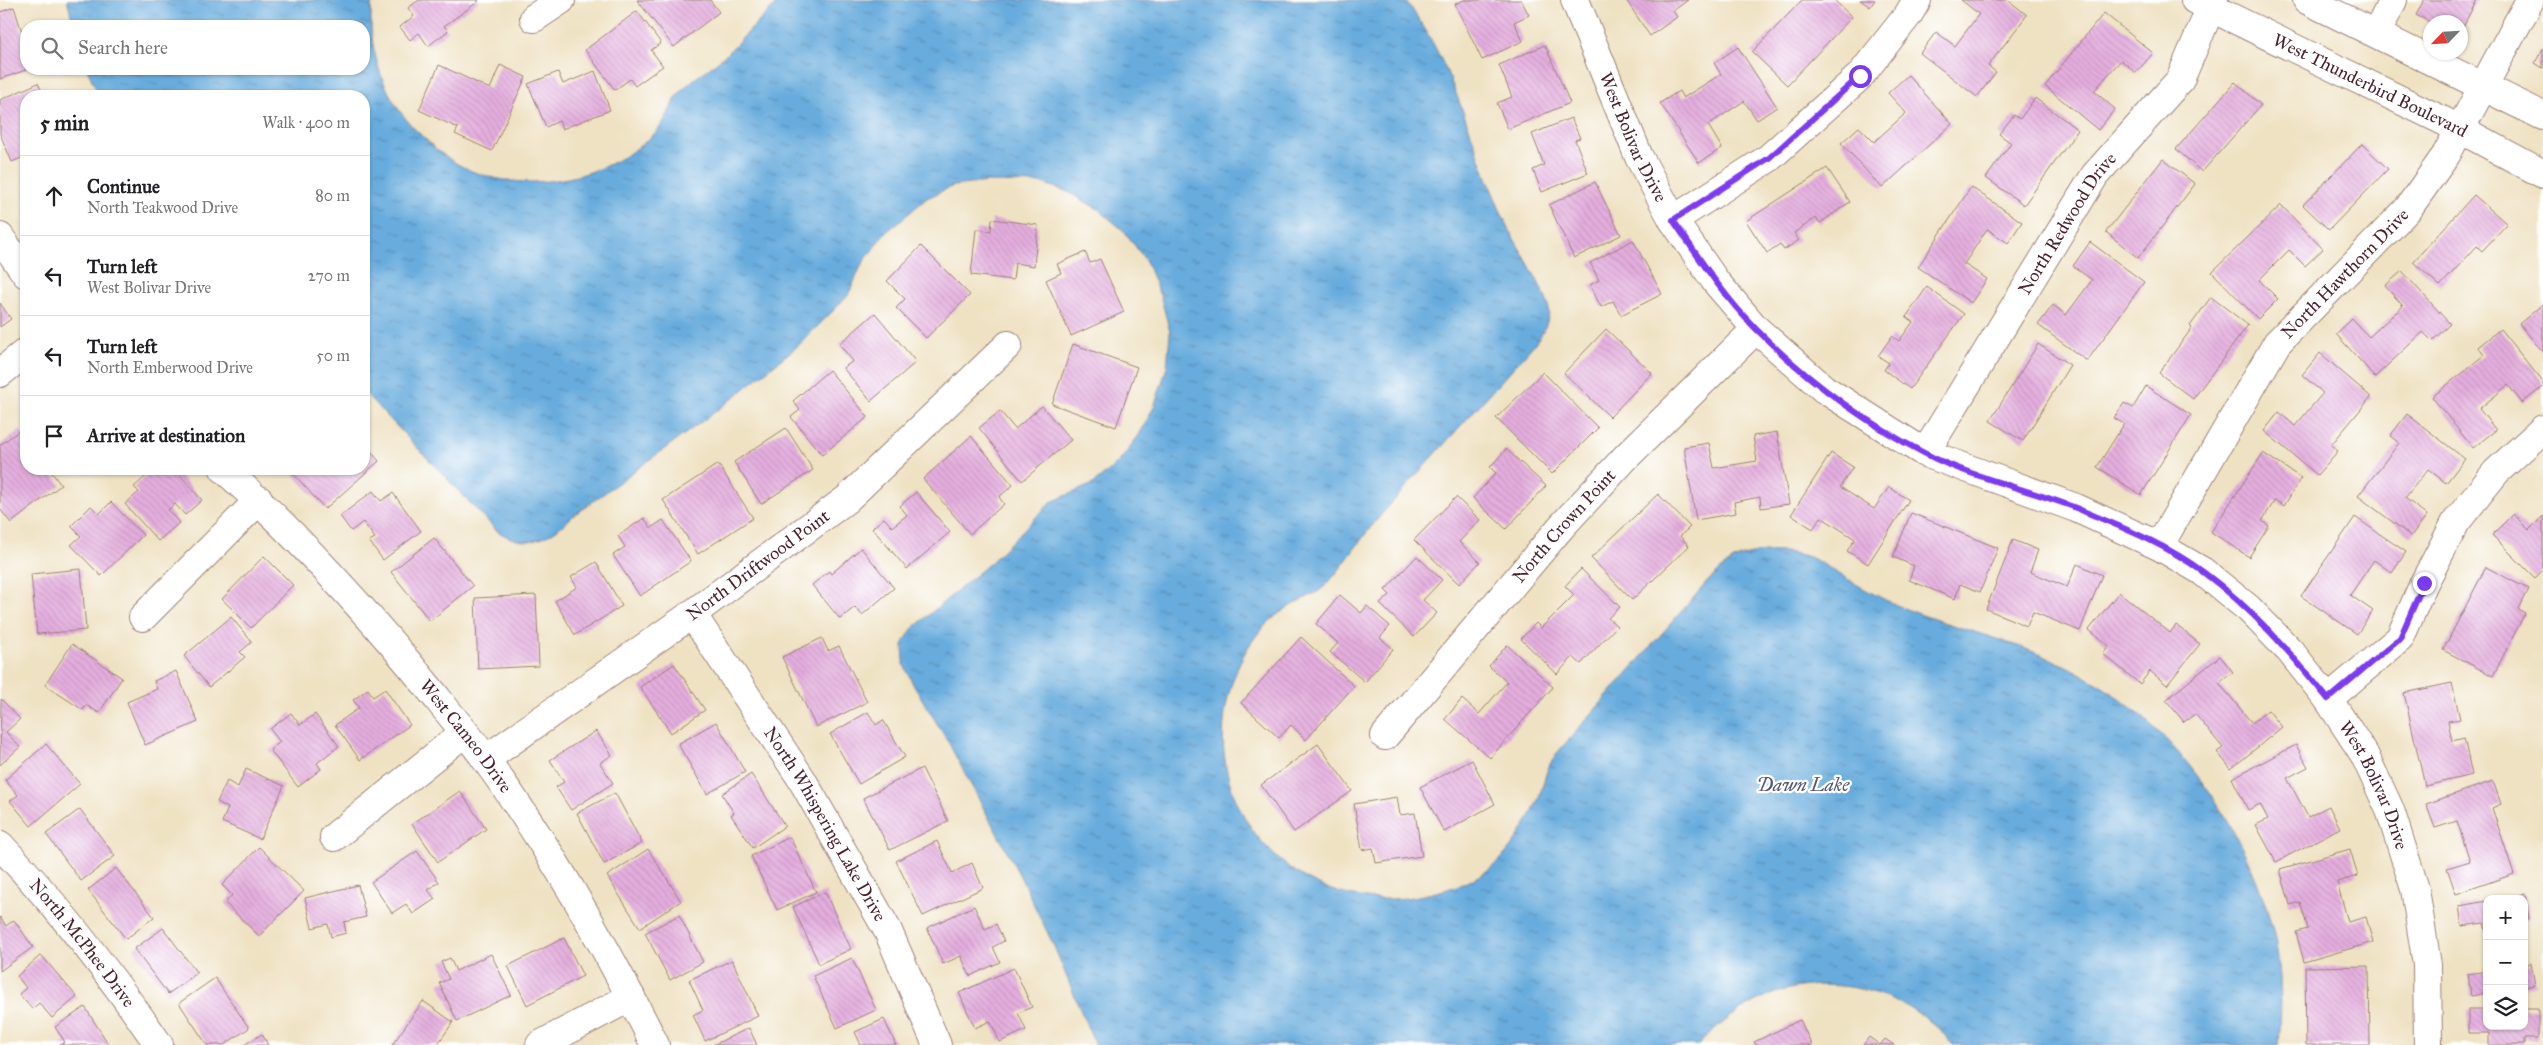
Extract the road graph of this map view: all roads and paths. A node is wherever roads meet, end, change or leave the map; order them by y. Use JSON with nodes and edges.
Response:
{"nodes":[{"id":1,"x":561,"y":0,"type":"edge"},
{"id":2,"x":1575,"y":0,"type":"edge"},
{"id":3,"x":1916,"y":0,"type":"edge"},
{"id":4,"x":2307,"y":0,"type":"edge"},
{"id":5,"x":2393,"y":0,"type":"edge"},
{"id":6,"x":2530,"y":0,"type":"edge"},
{"id":7,"x":2207,"y":2,"type":"edge"},
{"id":8,"x":534,"y":18,"type":"dead end"},
{"id":9,"x":2377,"y":33,"type":"junction"},
{"id":10,"x":2485,"y":87,"type":"junction"},
{"id":11,"x":2543,"y":116,"type":"edge"},
{"id":12,"x":2460,"y":129,"type":"junction"},
{"id":13,"x":2543,"y":174,"type":"edge"},
{"id":14,"x":1673,"y":220,"type":"junction"},
{"id":15,"x":0,"y":237,"type":"edge"},
{"id":16,"x":20,"y":265,"type":"edge"},
{"id":17,"x":1756,"y":329,"type":"junction"},
{"id":18,"x":1008,"y":345,"type":"dead end"},
{"id":19,"x":20,"y":357,"type":"edge"},
{"id":20,"x":0,"y":373,"type":"edge"},
{"id":21,"x":2543,"y":429,"type":"edge"},
{"id":22,"x":1925,"y":453,"type":"junction"},
{"id":23,"x":231,"y":475,"type":"edge"},
{"id":24,"x":259,"y":500,"type":"junction"},
{"id":25,"x":2159,"y":546,"type":"junction"},
{"id":26,"x":692,"y":614,"type":"junction"},
{"id":27,"x":142,"y":616,"type":"dead end"},
{"id":28,"x":2328,"y":699,"type":"junction"},
{"id":29,"x":464,"y":733,"type":"junction"},
{"id":30,"x":1385,"y":736,"type":"dead end"},
{"id":31,"x":486,"y":759,"type":"junction"},
{"id":32,"x":334,"y":837,"type":"dead end"},
{"id":33,"x":0,"y":846,"type":"edge"},
{"id":34,"x":631,"y":997,"type":"junction"},
{"id":35,"x":159,"y":1045,"type":"edge"},
{"id":36,"x":540,"y":1045,"type":"edge"},
{"id":37,"x":655,"y":1045,"type":"edge"},
{"id":38,"x":937,"y":1045,"type":"edge"},
{"id":39,"x":2428,"y":1045,"type":"edge"}],
"edges":[{"from":1,"to":8,"type":"street"},
{"from":2,"to":14,"type":"street","name":"West Bolivar Drive"},
{"from":3,"to":14,"type":"street"},
{"from":4,"to":9,"type":"street"},
{"from":5,"to":9,"type":"street"},
{"from":6,"to":10,"type":"street","name":"North Hawthorn Drive"},
{"from":7,"to":12,"type":"street","name":"West Thunderbird Boulevard"},
{"from":7,"to":22,"type":"street","name":"North Redwood Drive"},
{"from":9,"to":10,"type":"street"},
{"from":10,"to":11,"type":"street"},
{"from":10,"to":12,"type":"street","name":"North Hawthorn Drive"},
{"from":12,"to":13,"type":"street","name":"West Thunderbird Boulevard"},
{"from":12,"to":25,"type":"street","name":"North Hawthorn Drive"},
{"from":14,"to":17,"type":"street","name":"West Bolivar Drive"},
{"from":15,"to":16,"type":"street"},
{"from":17,"to":22,"type":"street","name":"West Bolivar Drive"},
{"from":17,"to":30,"type":"street","name":"North Crown Point"},
{"from":18,"to":26,"type":"street","name":"North Driftwood Point"},
{"from":19,"to":20,"type":"street"},
{"from":21,"to":28,"type":"street"},
{"from":22,"to":25,"type":"street","name":"West Bolivar Drive"},
{"from":23,"to":24,"type":"street","name":"West Cameo Drive"},
{"from":24,"to":27,"type":"street"},
{"from":24,"to":29,"type":"street","name":"West Cameo Drive"},
{"from":25,"to":28,"type":"street","name":"West Bolivar Drive"},
{"from":26,"to":31,"type":"street","name":"North Driftwood Point"},
{"from":26,"to":38,"type":"street","name":"North Whispering Lake Drive"},
{"from":28,"to":39,"type":"street","name":"West Bolivar Drive"},
{"from":29,"to":31,"type":"street","name":"West Cameo Drive"},
{"from":29,"to":32,"type":"street"},
{"from":31,"to":34,"type":"street","name":"West Cameo Drive"},
{"from":33,"to":35,"type":"street","name":"North McPhee Drive"},
{"from":34,"to":36,"type":"street"},
{"from":34,"to":37,"type":"street","name":"West Cameo Drive"}]}
